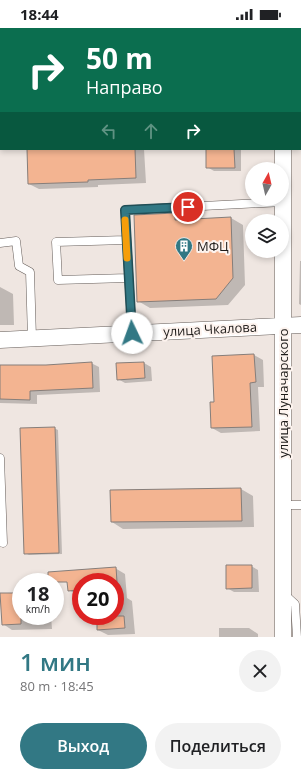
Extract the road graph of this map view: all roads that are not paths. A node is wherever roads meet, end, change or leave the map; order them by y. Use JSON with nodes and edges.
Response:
{"nodes":[{"id":1,"x":283,"y":150,"type":"edge"},
{"id":2,"x":283,"y":162,"type":"edge"},
{"id":3,"x":245,"y":204,"type":"edge"},
{"id":4,"x":283,"y":206,"type":"edge"},
{"id":5,"x":126,"y":240,"type":"junction"},
{"id":6,"x":0,"y":243,"type":"edge"},
{"id":7,"x":128,"y":278,"type":"junction"},
{"id":8,"x":301,"y":325,"type":"edge"},
{"id":9,"x":282,"y":326,"type":"junction"},
{"id":10,"x":132,"y":333,"type":"junction"},
{"id":11,"x":32,"y":338,"type":"junction"},
{"id":12,"x":0,"y":340,"type":"edge"},
{"id":13,"x":0,"y":458,"type":"edge"},
{"id":14,"x":283,"y":505,"type":"junction"},
{"id":15,"x":301,"y":505,"type":"edge"},
{"id":16,"x":3,"y":543,"type":"dead end"},
{"id":17,"x":283,"y":593,"type":"junction"},
{"id":18,"x":283,"y":637,"type":"edge"},
{"id":19,"x":297,"y":637,"type":"edge"}],
"edges":[{"from":1,"to":2,"type":"street","name":"улица Луначарского"},
{"from":3,"to":5,"type":"lane"},
{"from":4,"to":9,"type":"street","name":"улица Луначарского"},
{"from":5,"to":7,"type":"lane"},
{"from":5,"to":7,"type":"lane"},
{"from":6,"to":11,"type":"lane"},
{"from":7,"to":10,"type":"lane"},
{"from":8,"to":9,"type":"street","name":"улица Чкалова"},
{"from":9,"to":10,"type":"street","name":"улица Чкалова"},
{"from":9,"to":14,"type":"street","name":"улица Луначарского"},
{"from":10,"to":11,"type":"street","name":"улица Чкалова"},
{"from":11,"to":12,"type":"street","name":"улица Чкалова"},
{"from":13,"to":16,"type":"lane"},
{"from":14,"to":15,"type":"lane"},
{"from":14,"to":17,"type":"street","name":"улица Луначарского"},
{"from":17,"to":18,"type":"street","name":"улица Луначарского"},
{"from":17,"to":19,"type":"lane"}]}
